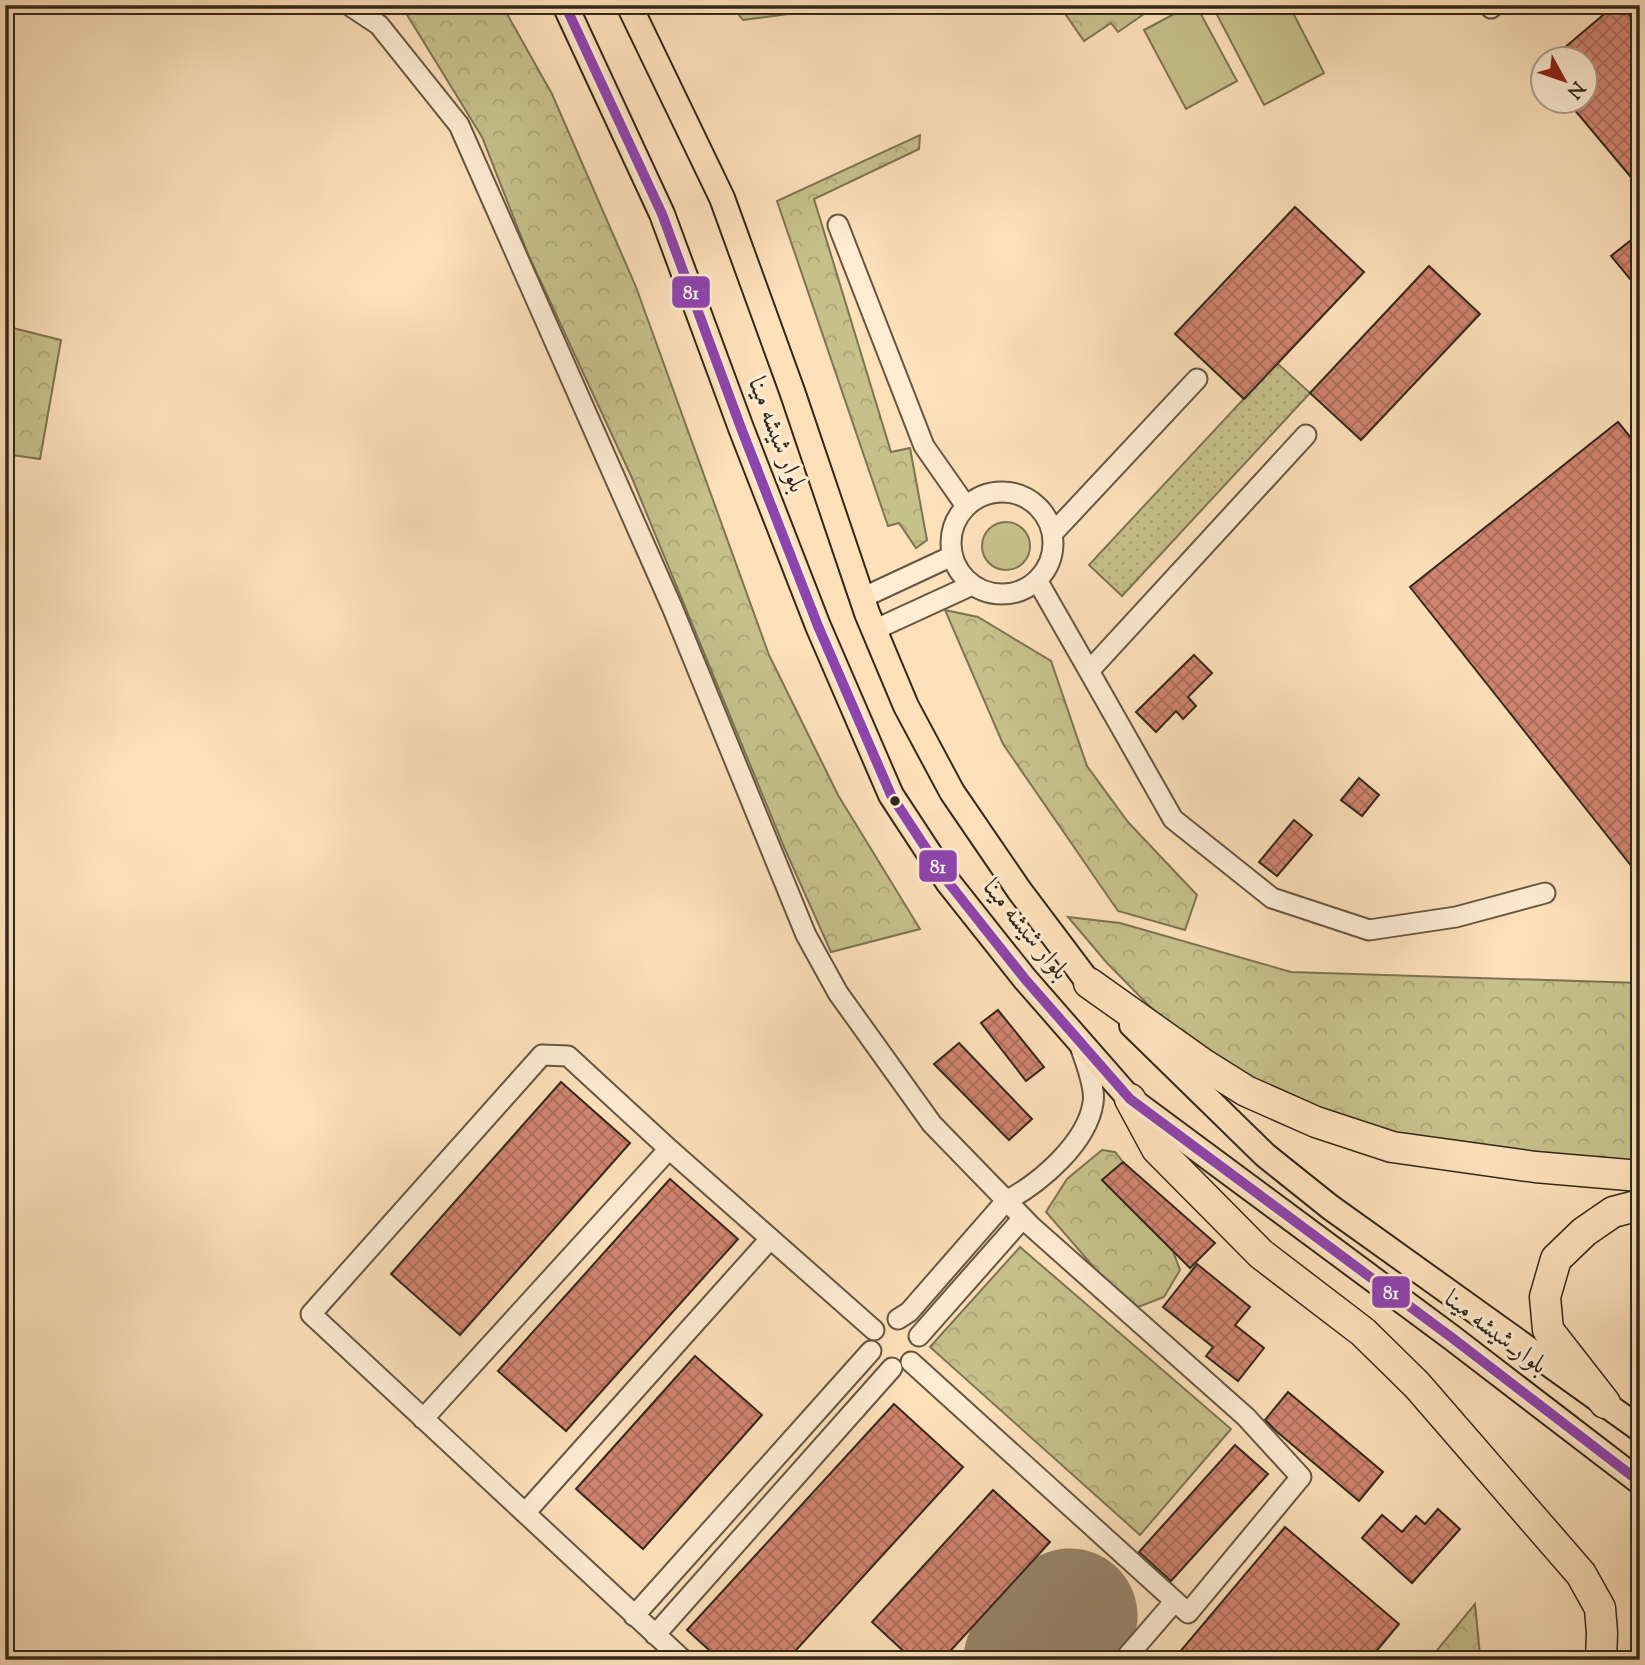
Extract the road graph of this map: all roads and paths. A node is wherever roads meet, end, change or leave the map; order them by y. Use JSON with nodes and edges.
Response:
{"nodes":[{"id":1,"x":349,"y":5,"type":"edge"},
{"id":2,"x":565,"y":5,"type":"edge"},
{"id":3,"x":629,"y":5,"type":"edge"},
{"id":4,"x":838,"y":225,"type":"dead end"},
{"id":5,"x":1197,"y":379,"type":"dead end"},
{"id":6,"x":1306,"y":435,"type":"dead end"},
{"id":7,"x":965,"y":506,"type":"junction"},
{"id":8,"x":1053,"y":533,"type":"junction"},
{"id":9,"x":952,"y":556,"type":"junction"},
{"id":10,"x":1037,"y":580,"type":"junction"},
{"id":11,"x":972,"y":584,"type":"junction"},
{"id":12,"x":862,"y":598,"type":"junction"},
{"id":13,"x":874,"y":630,"type":"junction"},
{"id":14,"x":1089,"y":671,"type":"junction"},
{"id":15,"x":1545,"y":893,"type":"dead end"},
{"id":16,"x":1089,"y":983,"type":"junction"},
{"id":17,"x":1077,"y":1038,"type":"junction"},
{"id":18,"x":1130,"y":1098,"type":"junction"},
{"id":19,"x":669,"y":1149,"type":"junction"},
{"id":20,"x":1640,"y":1177,"type":"edge"},
{"id":21,"x":1006,"y":1200,"type":"junction"},
{"id":22,"x":1640,"y":1205,"type":"edge"},
{"id":23,"x":1023,"y":1218,"type":"junction"},
{"id":24,"x":770,"y":1239,"type":"junction"},
{"id":25,"x":898,"y":1319,"type":"junction"},
{"id":26,"x":874,"y":1330,"type":"junction"},
{"id":27,"x":919,"y":1336,"type":"junction"},
{"id":28,"x":871,"y":1351,"type":"junction"},
{"id":29,"x":911,"y":1362,"type":"junction"},
{"id":30,"x":892,"y":1368,"type":"junction"},
{"id":31,"x":1605,"y":1403,"type":"junction"},
{"id":32,"x":423,"y":1419,"type":"junction"},
{"id":33,"x":1640,"y":1429,"type":"edge"},
{"id":34,"x":1640,"y":1482,"type":"edge"},
{"id":35,"x":525,"y":1513,"type":"junction"},
{"id":36,"x":1175,"y":1601,"type":"junction"},
{"id":37,"x":634,"y":1616,"type":"junction"},
{"id":38,"x":655,"y":1635,"type":"junction"},
{"id":39,"x":683,"y":1660,"type":"edge"},
{"id":40,"x":1124,"y":1660,"type":"edge"},
{"id":41,"x":1601,"y":1660,"type":"edge"}],
"edges":[{"from":1,"to":21,"type":"street"},
{"from":2,"to":17,"type":"main road","name":"بلوار شیشه مینا"},
{"from":3,"to":12,"type":"main road","name":"بلوار شیشه مینا"},
{"from":4,"to":7,"type":"street"},
{"from":5,"to":8,"type":"street"},
{"from":6,"to":14,"type":"street"},
{"from":7,"to":8,"type":"street"},
{"from":7,"to":9,"type":"street"},
{"from":8,"to":10,"type":"street"},
{"from":9,"to":11,"type":"street"},
{"from":9,"to":12,"type":"street"},
{"from":10,"to":11,"type":"street"},
{"from":10,"to":14,"type":"street"},
{"from":11,"to":13,"type":"street"},
{"from":12,"to":13,"type":"main road","name":"بلوار شیشه مینا"},
{"from":13,"to":16,"type":"main road","name":"بلوار شیشه مینا"},
{"from":14,"to":15,"type":"street"},
{"from":16,"to":20,"type":"highway"},
{"from":16,"to":31,"type":"main road","name":"بلوار شیشه مینا"},
{"from":17,"to":18,"type":"main road","name":"بلوار شیشه مینا"},
{"from":17,"to":21,"type":"street"},
{"from":18,"to":34,"type":"main road","name":"بلوار شیشه مینا"},
{"from":18,"to":41,"type":"highway"},
{"from":19,"to":24,"type":"street"},
{"from":19,"to":32,"type":"street"},
{"from":19,"to":32,"type":"street"},
{"from":21,"to":23,"type":"street"},
{"from":21,"to":25,"type":"street"},
{"from":22,"to":31,"type":"highway"},
{"from":23,"to":27,"type":"street"},
{"from":23,"to":36,"type":"street"},
{"from":24,"to":26,"type":"street"},
{"from":24,"to":35,"type":"street"},
{"from":25,"to":26,"type":"street"},
{"from":25,"to":27,"type":"street"},
{"from":26,"to":28,"type":"street"},
{"from":27,"to":29,"type":"street"},
{"from":28,"to":30,"type":"street"},
{"from":28,"to":37,"type":"street"},
{"from":29,"to":30,"type":"street"},
{"from":29,"to":36,"type":"street"},
{"from":30,"to":38,"type":"street"},
{"from":31,"to":33,"type":"main road","name":"بلوار شیشه مینا"},
{"from":32,"to":35,"type":"street"},
{"from":35,"to":37,"type":"street"},
{"from":36,"to":40,"type":"street"},
{"from":37,"to":38,"type":"street"},
{"from":38,"to":39,"type":"street"}]}
